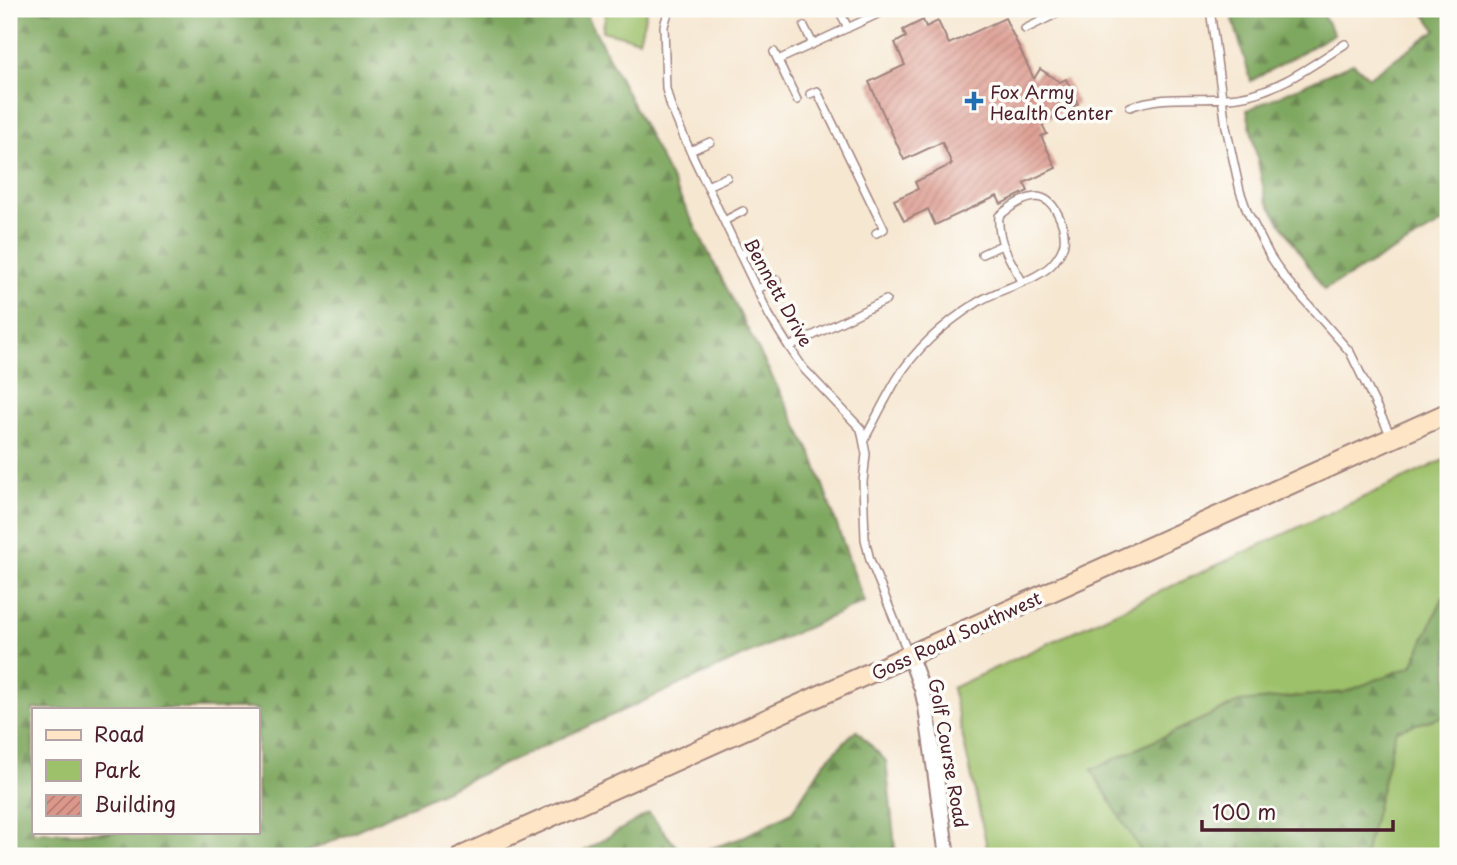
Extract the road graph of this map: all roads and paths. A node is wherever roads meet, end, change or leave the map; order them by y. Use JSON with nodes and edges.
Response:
{"nodes":[{"id":1,"x":669,"y":9,"type":"edge"},
{"id":2,"x":1210,"y":9,"type":"edge"},
{"id":3,"x":839,"y":10,"type":"edge"},
{"id":4,"x":1062,"y":11,"type":"dead end"},
{"id":5,"x":882,"y":12,"type":"dead end"},
{"id":6,"x":804,"y":26,"type":"dead end"},
{"id":7,"x":848,"y":28,"type":"junction"},
{"id":8,"x":1025,"y":29,"type":"dead end"},
{"id":9,"x":813,"y":44,"type":"junction"},
{"id":10,"x":1345,"y":44,"type":"dead end"},
{"id":11,"x":774,"y":52,"type":"dead end"},
{"id":12,"x":778,"y":60,"type":"junction"},
{"id":13,"x":810,"y":94,"type":"dead end"},
{"id":14,"x":1222,"y":98,"type":"junction"},
{"id":15,"x":797,"y":100,"type":"dead end"},
{"id":16,"x":1130,"y":107,"type":"dead end"},
{"id":17,"x":710,"y":142,"type":"dead end"},
{"id":18,"x":690,"y":151,"type":"junction"},
{"id":19,"x":727,"y":177,"type":"dead end"},
{"id":20,"x":707,"y":186,"type":"junction"},
{"id":21,"x":743,"y":211,"type":"dead end"},
{"id":22,"x":724,"y":221,"type":"junction"},
{"id":23,"x":876,"y":233,"type":"dead end"},
{"id":24,"x":760,"y":245,"type":"dead end"},
{"id":25,"x":1002,"y":245,"type":"junction"},
{"id":26,"x":982,"y":254,"type":"dead end"},
{"id":27,"x":740,"y":255,"type":"junction"},
{"id":28,"x":776,"y":280,"type":"dead end"},
{"id":29,"x":1021,"y":281,"type":"junction"},
{"id":30,"x":757,"y":289,"type":"junction"},
{"id":31,"x":886,"y":300,"type":"dead end"},
{"id":32,"x":789,"y":347,"type":"junction"},
{"id":33,"x":1448,"y":413,"type":"edge"},
{"id":34,"x":1392,"y":438,"type":"junction"},
{"id":35,"x":864,"y":440,"type":"junction"},
{"id":36,"x":910,"y":657,"type":"junction"},
{"id":37,"x":504,"y":837,"type":"junction"},
{"id":38,"x":463,"y":856,"type":"edge"},
{"id":39,"x":492,"y":856,"type":"edge"},
{"id":40,"x":947,"y":856,"type":"edge"}],
"edges":[{"from":1,"to":18,"type":"lane","name":"Bennett Drive"},
{"from":2,"to":14,"type":"lane"},
{"from":3,"to":7,"type":"lane"},
{"from":4,"to":8,"type":"lane"},
{"from":5,"to":7,"type":"lane"},
{"from":6,"to":9,"type":"lane"},
{"from":7,"to":9,"type":"lane"},
{"from":9,"to":12,"type":"lane"},
{"from":10,"to":14,"type":"lane"},
{"from":11,"to":12,"type":"lane"},
{"from":12,"to":15,"type":"lane"},
{"from":13,"to":23,"type":"lane"},
{"from":14,"to":16,"type":"lane"},
{"from":14,"to":34,"type":"lane"},
{"from":17,"to":18,"type":"lane"},
{"from":18,"to":20,"type":"lane","name":"Bennett Drive"},
{"from":19,"to":20,"type":"lane"},
{"from":20,"to":22,"type":"lane","name":"Bennett Drive"},
{"from":21,"to":22,"type":"lane"},
{"from":22,"to":27,"type":"lane","name":"Bennett Drive"},
{"from":24,"to":27,"type":"lane"},
{"from":25,"to":26,"type":"lane"},
{"from":25,"to":29,"type":"lane"},
{"from":25,"to":29,"type":"lane"},
{"from":27,"to":30,"type":"lane","name":"Bennett Drive"},
{"from":28,"to":30,"type":"lane"},
{"from":29,"to":35,"type":"lane"},
{"from":30,"to":32,"type":"lane","name":"Bennett Drive"},
{"from":31,"to":32,"type":"lane"},
{"from":32,"to":35,"type":"lane","name":"Bennett Drive"},
{"from":33,"to":34,"type":"street","name":"Goss Road Southwest"},
{"from":34,"to":36,"type":"street","name":"Goss Road Southwest"},
{"from":35,"to":36,"type":"lane"},
{"from":36,"to":37,"type":"street","name":"Goss Road Southwest"},
{"from":36,"to":40,"type":"street","name":"Golf Course Road"},
{"from":37,"to":38,"type":"street","name":"Goss Road Southwest"},
{"from":37,"to":39,"type":"street"}]}
